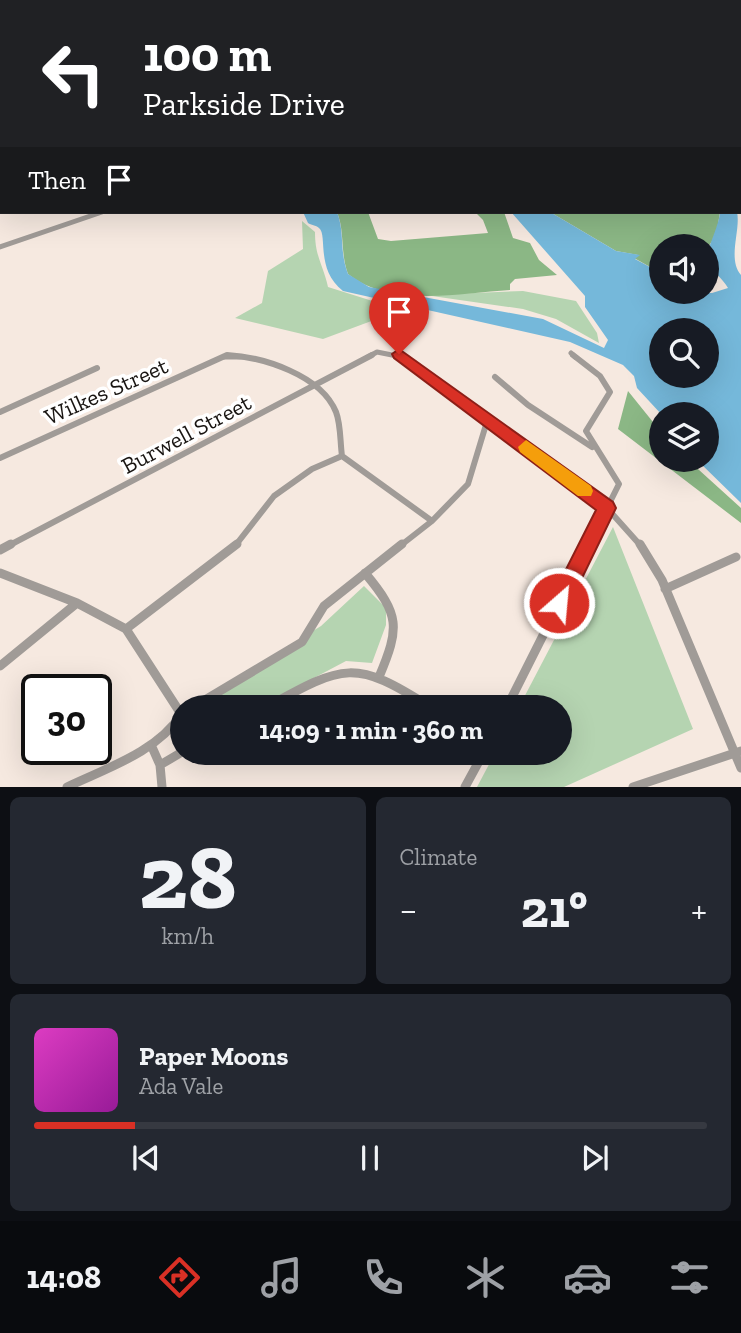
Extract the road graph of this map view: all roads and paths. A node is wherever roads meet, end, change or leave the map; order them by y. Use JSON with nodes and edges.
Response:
{"nodes":[{"id":1,"x":77,"y":214,"type":"edge"},
{"id":2,"x":96,"y":214,"type":"edge"},
{"id":3,"x":82,"y":219,"type":"junction"},
{"id":4,"x":0,"y":247,"type":"edge"},
{"id":5,"x":571,"y":353,"type":"dead end"},
{"id":6,"x":97,"y":368,"type":"dead end"},
{"id":7,"x":495,"y":377,"type":"dead end"},
{"id":8,"x":314,"y":386,"type":"junction"},
{"id":9,"x":0,"y":412,"type":"edge"},
{"id":10,"x":488,"y":418,"type":"junction"},
{"id":11,"x":592,"y":447,"type":"junction"},
{"id":12,"x":342,"y":456,"type":"junction"},
{"id":13,"x":0,"y":458,"type":"edge"},
{"id":14,"x":607,"y":508,"type":"junction"},
{"id":15,"x":432,"y":522,"type":"junction"},
{"id":16,"x":0,"y":550,"type":"edge"},
{"id":17,"x":736,"y":557,"type":"dead end"},
{"id":18,"x":0,"y":573,"type":"edge"},
{"id":19,"x":365,"y":573,"type":"junction"},
{"id":20,"x":666,"y":589,"type":"junction"},
{"id":21,"x":77,"y":603,"type":"junction"},
{"id":22,"x":126,"y":629,"type":"junction"},
{"id":23,"x":0,"y":666,"type":"edge"},
{"id":24,"x":379,"y":677,"type":"junction"},
{"id":25,"x":213,"y":695,"type":"edge"},
{"id":26,"x":289,"y":695,"type":"edge"},
{"id":27,"x":410,"y":695,"type":"edge"},
{"id":28,"x":514,"y":695,"type":"edge"},
{"id":29,"x":170,"y":696,"type":"edge"},
{"id":30,"x":170,"y":732,"type":"edge"},
{"id":31,"x":152,"y":747,"type":"junction"},
{"id":32,"x":738,"y":752,"type":"edge"},
{"id":33,"x":170,"y":759,"type":"edge"},
{"id":34,"x":160,"y":765,"type":"junction"},
{"id":35,"x":477,"y":765,"type":"edge"},
{"id":36,"x":741,"y":768,"type":"edge"},
{"id":37,"x":67,"y":787,"type":"edge"},
{"id":38,"x":162,"y":787,"type":"edge"},
{"id":39,"x":465,"y":787,"type":"edge"},
{"id":40,"x":633,"y":787,"type":"edge"}],
"edges":[{"from":1,"to":3,"type":"street"},
{"from":2,"to":3,"type":"street"},
{"from":3,"to":4,"type":"street"},
{"from":5,"to":11,"type":"street"},
{"from":6,"to":9,"type":"street"},
{"from":7,"to":11,"type":"street"},
{"from":8,"to":10,"type":"street","name":"Burwell Street"},
{"from":8,"to":12,"type":"street"},
{"from":8,"to":13,"type":"street","name":"Wilkes Street"},
{"from":8,"to":16,"type":"street","name":"Burwell Street"},
{"from":10,"to":14,"type":"street"},
{"from":10,"to":15,"type":"street"},
{"from":11,"to":14,"type":"street"},
{"from":12,"to":15,"type":"street"},
{"from":12,"to":22,"type":"street"},
{"from":14,"to":20,"type":"street"},
{"from":14,"to":28,"type":"street"},
{"from":15,"to":19,"type":"street"},
{"from":17,"to":20,"type":"street"},
{"from":18,"to":21,"type":"street"},
{"from":19,"to":24,"type":"street"},
{"from":19,"to":25,"type":"street"},
{"from":20,"to":32,"type":"street"},
{"from":21,"to":22,"type":"street"},
{"from":21,"to":23,"type":"street"},
{"from":22,"to":29,"type":"street"},
{"from":24,"to":26,"type":"street"},
{"from":24,"to":27,"type":"street"},
{"from":30,"to":31,"type":"street"},
{"from":31,"to":34,"type":"street"},
{"from":31,"to":37,"type":"street"},
{"from":32,"to":36,"type":"street"},
{"from":32,"to":40,"type":"street"},
{"from":33,"to":34,"type":"street"},
{"from":34,"to":38,"type":"street"},
{"from":35,"to":39,"type":"street"}]}
